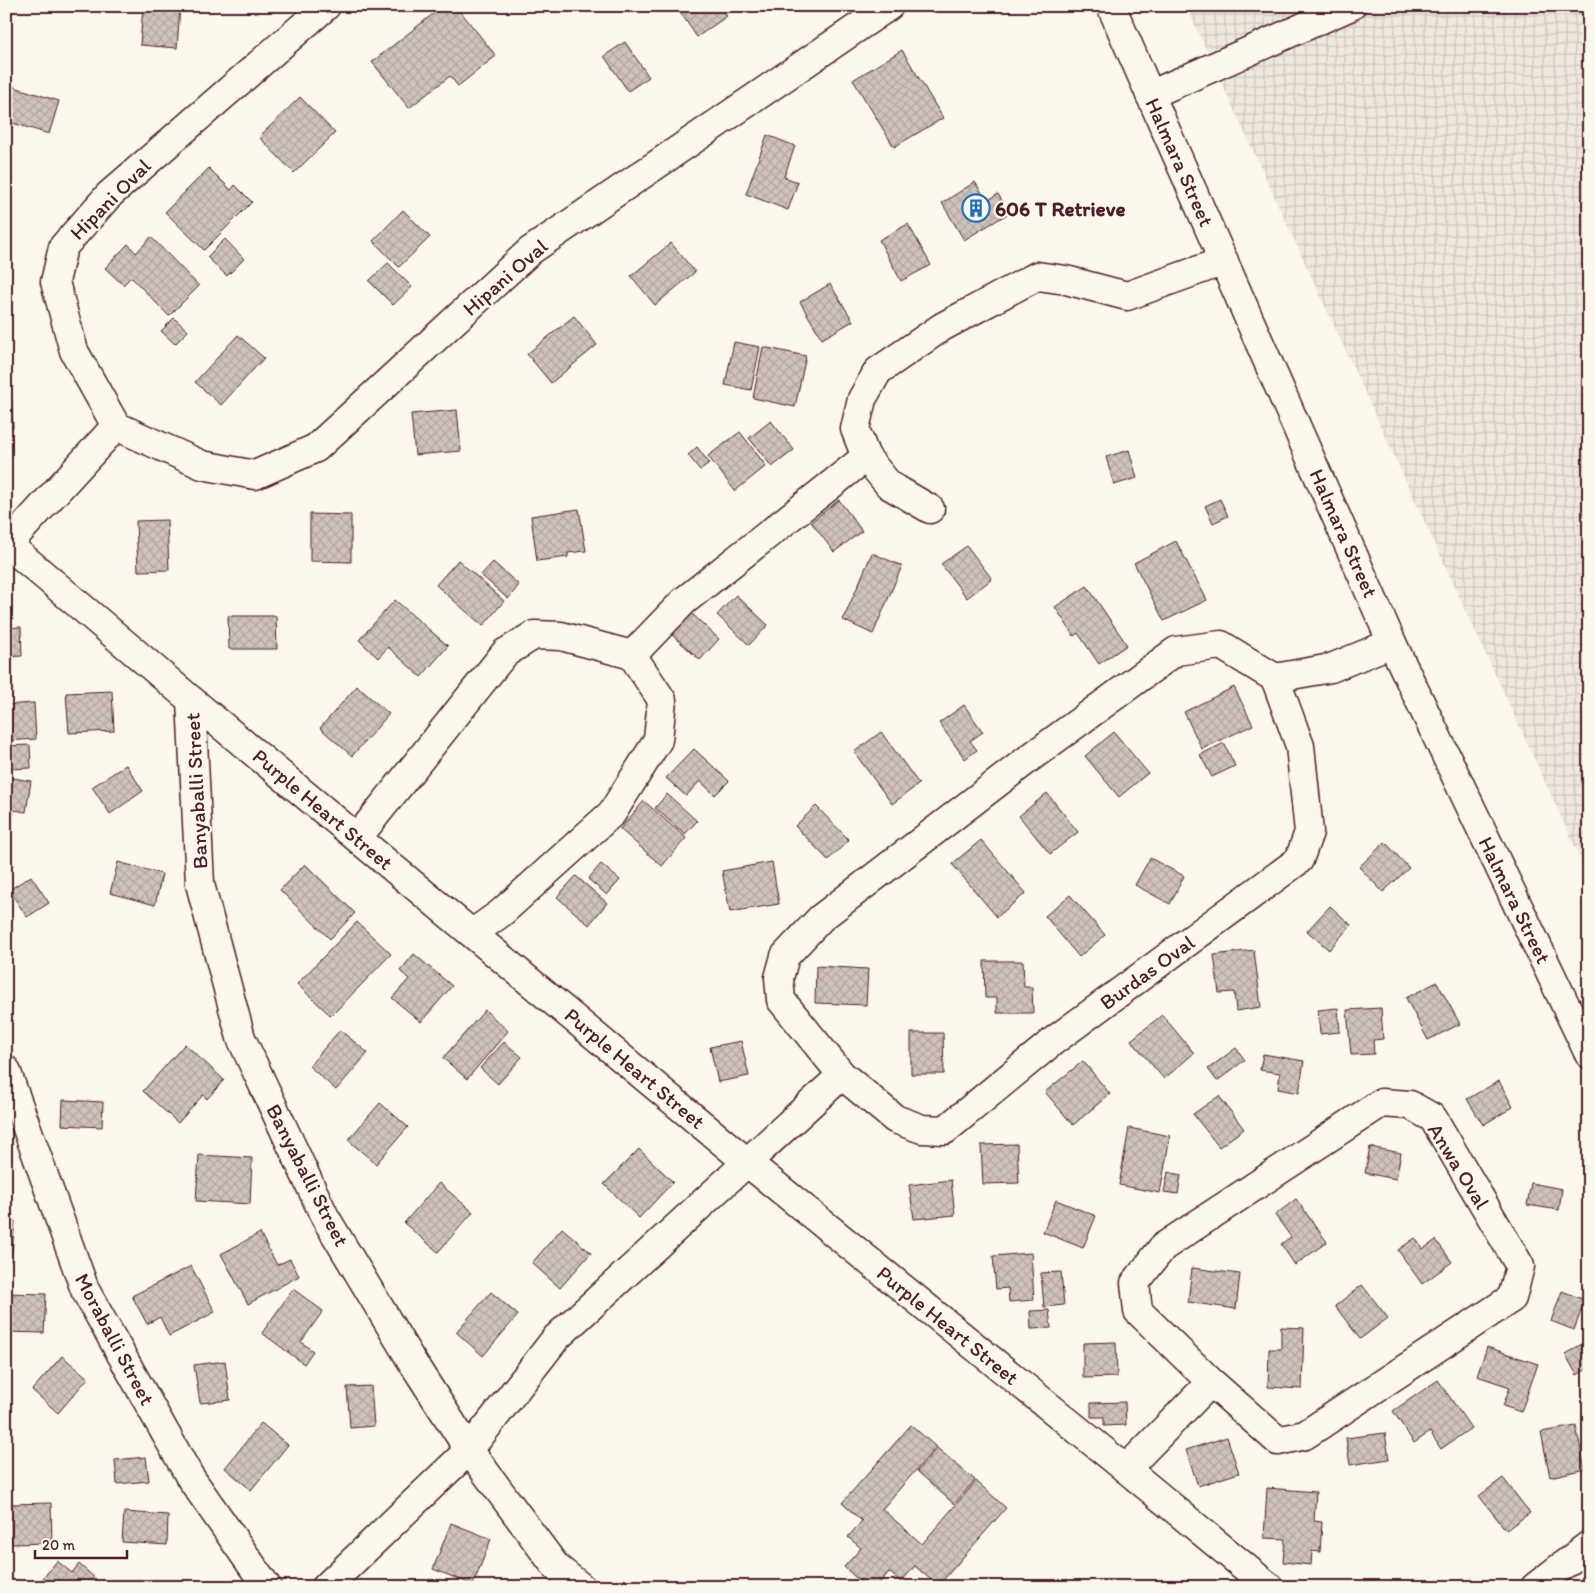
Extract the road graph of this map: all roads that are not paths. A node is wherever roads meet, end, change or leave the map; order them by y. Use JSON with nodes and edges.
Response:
{"nodes":[{"id":1,"x":326,"y":6,"type":"edge"},
{"id":2,"x":889,"y":6,"type":"edge"},
{"id":3,"x":1111,"y":6,"type":"edge"},
{"id":4,"x":1351,"y":6,"type":"edge"},
{"id":5,"x":1150,"y":95,"type":"junction"},
{"id":6,"x":1224,"y":261,"type":"junction"},
{"id":7,"x":116,"y":426,"type":"junction"},
{"id":8,"x":866,"y":457,"type":"junction"},
{"id":9,"x":930,"y":509,"type":"dead end"},
{"id":10,"x":7,"y":543,"type":"edge"},
{"id":11,"x":1392,"y":643,"type":"junction"},
{"id":12,"x":632,"y":655,"type":"junction"},
{"id":13,"x":1275,"y":678,"type":"junction"},
{"id":14,"x":191,"y":700,"type":"junction"},
{"id":15,"x":358,"y":837,"type":"junction"},
{"id":16,"x":473,"y":934,"type":"junction"},
{"id":17,"x":1589,"y":1054,"type":"edge"},
{"id":18,"x":6,"y":1070,"type":"edge"},
{"id":19,"x":842,"y":1075,"type":"junction"},
{"id":20,"x":748,"y":1163,"type":"junction"},
{"id":21,"x":1210,"y":1382,"type":"junction"},
{"id":22,"x":469,"y":1450,"type":"junction"},
{"id":23,"x":1126,"y":1469,"type":"junction"},
{"id":24,"x":1589,"y":1545,"type":"edge"},
{"id":25,"x":267,"y":1587,"type":"edge"},
{"id":26,"x":326,"y":1587,"type":"edge"},
{"id":27,"x":581,"y":1587,"type":"edge"},
{"id":28,"x":1269,"y":1587,"type":"edge"},
{"id":29,"x":1535,"y":1587,"type":"edge"}],
"edges":[{"from":1,"to":7,"type":"street","name":"Hipani Oval"},
{"from":2,"to":7,"type":"street","name":"Hipani Oval"},
{"from":3,"to":5,"type":"street","name":"Halmara Street"},
{"from":4,"to":5,"type":"street"},
{"from":5,"to":6,"type":"street","name":"Halmara Street"},
{"from":6,"to":8,"type":"street"},
{"from":6,"to":11,"type":"street","name":"Halmara Street"},
{"from":7,"to":10,"type":"street"},
{"from":8,"to":9,"type":"street"},
{"from":8,"to":12,"type":"street"},
{"from":10,"to":14,"type":"street","name":"Purple Heart Street"},
{"from":11,"to":13,"type":"street"},
{"from":11,"to":17,"type":"street","name":"Halmara Street"},
{"from":12,"to":15,"type":"street"},
{"from":12,"to":16,"type":"street"},
{"from":13,"to":19,"type":"street","name":"Burdas Oval"},
{"from":13,"to":19,"type":"street","name":"Burdas Oval"},
{"from":14,"to":15,"type":"street","name":"Purple Heart Street"},
{"from":14,"to":22,"type":"street","name":"Banyaballi Street"},
{"from":15,"to":16,"type":"street","name":"Purple Heart Street"},
{"from":16,"to":20,"type":"street","name":"Purple Heart Street"},
{"from":18,"to":25,"type":"street","name":"Moraballi Street"},
{"from":19,"to":20,"type":"street"},
{"from":20,"to":22,"type":"street"},
{"from":20,"to":23,"type":"street","name":"Purple Heart Street"},
{"from":21,"to":21,"type":"street","name":"Anwa Oval"},
{"from":21,"to":23,"type":"street"},
{"from":22,"to":26,"type":"street"},
{"from":22,"to":27,"type":"street","name":"Banyaballi Street"},
{"from":23,"to":28,"type":"street","name":"Purple Heart Street"},
{"from":24,"to":29,"type":"street"}]}
